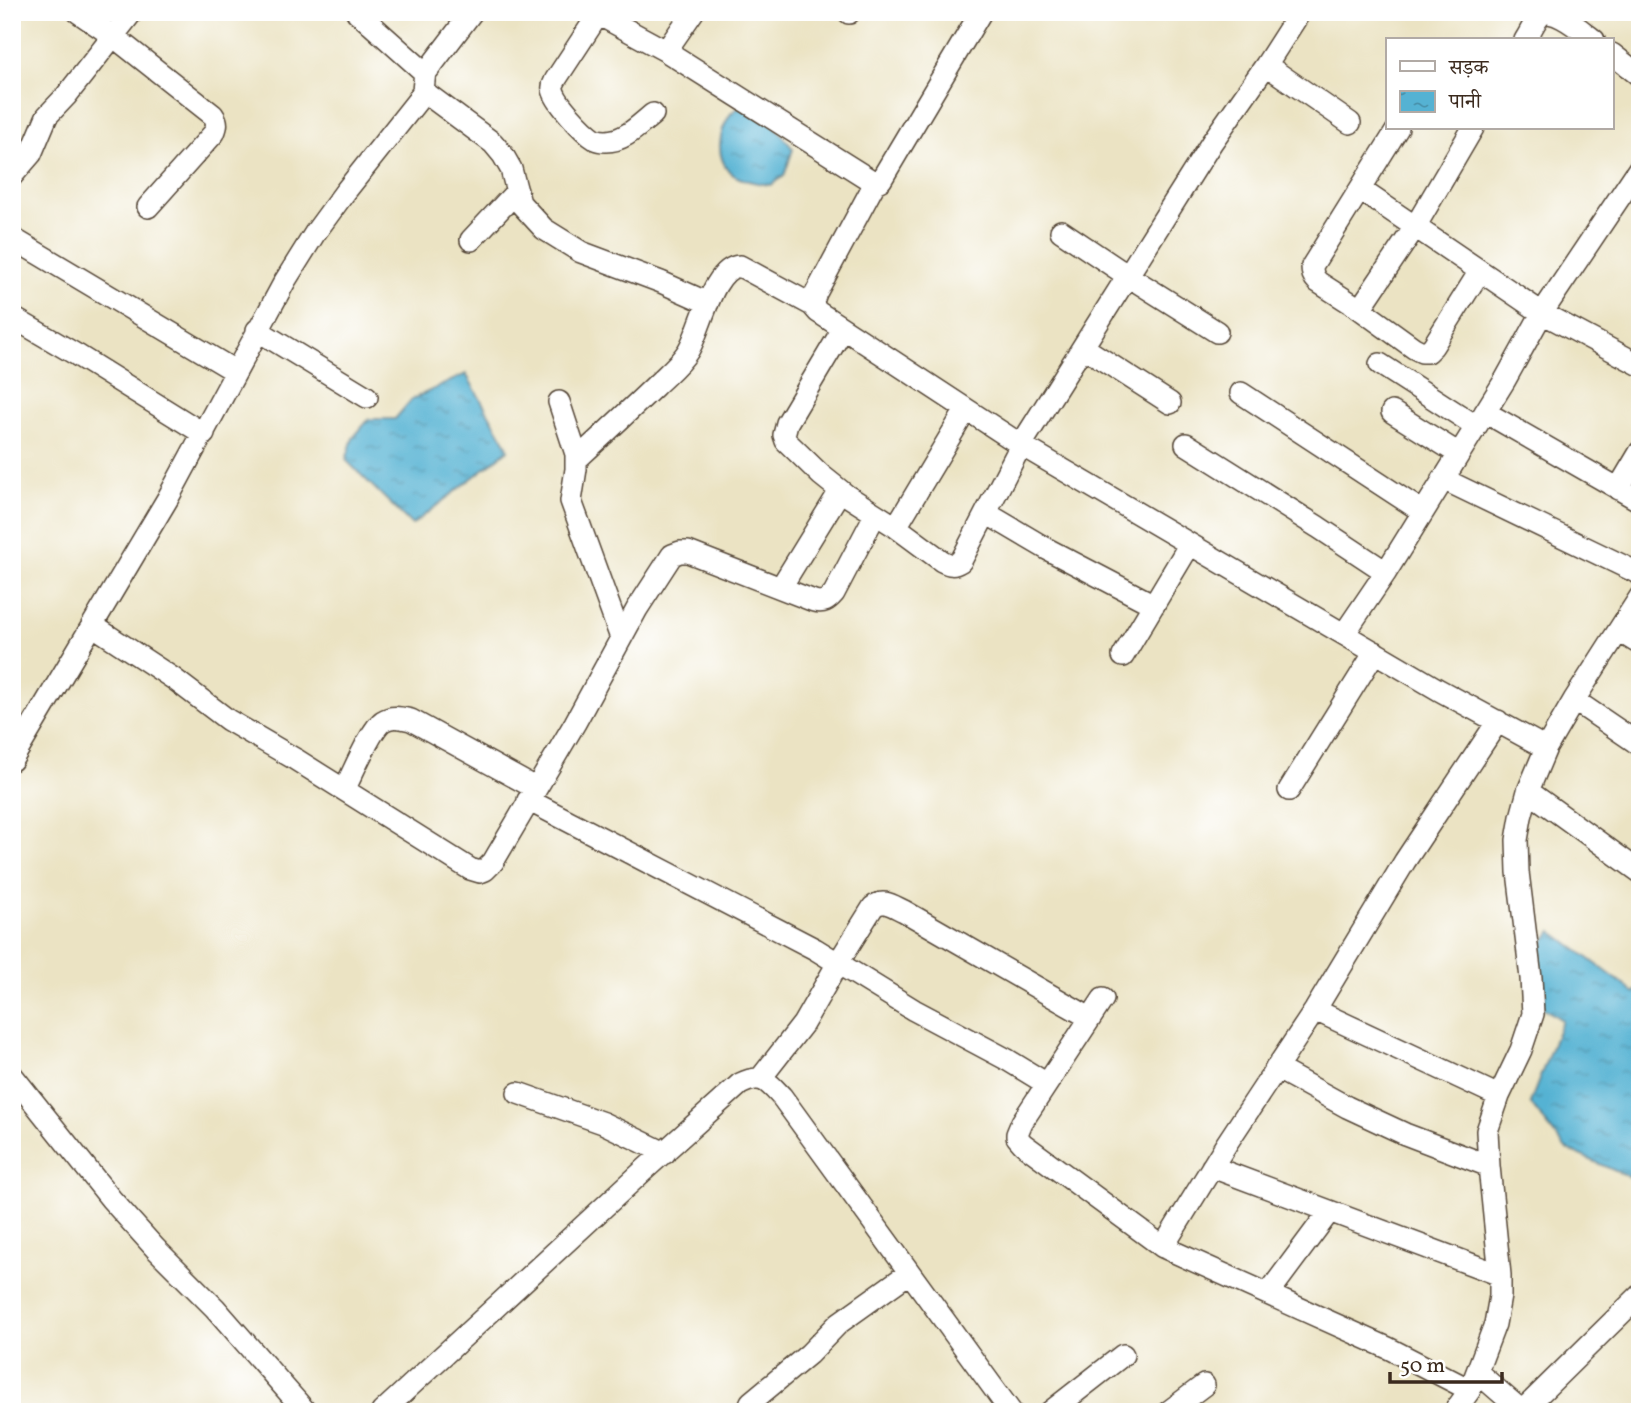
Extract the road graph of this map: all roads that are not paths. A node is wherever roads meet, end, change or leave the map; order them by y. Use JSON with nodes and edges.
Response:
{"nodes":[{"id":1,"x":78,"y":12,"type":"edge"},
{"id":2,"x":132,"y":12,"type":"edge"},
{"id":3,"x":357,"y":12,"type":"edge"},
{"id":4,"x":472,"y":12,"type":"edge"},
{"id":5,"x":693,"y":12,"type":"edge"},
{"id":6,"x":981,"y":12,"type":"edge"},
{"id":7,"x":1300,"y":12,"type":"edge"},
{"id":8,"x":596,"y":13,"type":"edge"},
{"id":9,"x":634,"y":21,"type":"edge"},
{"id":10,"x":113,"y":36,"type":"junction"},
{"id":11,"x":1526,"y":38,"type":"edge"},
{"id":12,"x":1591,"y":38,"type":"edge"},
{"id":13,"x":666,"y":51,"type":"junction"},
{"id":14,"x":1614,"y":56,"type":"edge"},
{"id":15,"x":1266,"y":65,"type":"junction"},
{"id":16,"x":1640,"y":76,"type":"edge"},
{"id":17,"x":424,"y":81,"type":"junction"},
{"id":18,"x":653,"y":114,"type":"dead end"},
{"id":19,"x":1350,"y":123,"type":"dead end"},
{"id":20,"x":1397,"y":130,"type":"edge"},
{"id":21,"x":1472,"y":130,"type":"edge"},
{"id":22,"x":1640,"y":167,"type":"edge"},
{"id":23,"x":12,"y":176,"type":"edge"},
{"id":24,"x":875,"y":183,"type":"junction"},
{"id":25,"x":1361,"y":190,"type":"junction"},
{"id":26,"x":517,"y":191,"type":"junction"},
{"id":27,"x":148,"y":207,"type":"dead end"},
{"id":28,"x":1415,"y":227,"type":"junction"},
{"id":29,"x":1061,"y":231,"type":"dead end"},
{"id":30,"x":12,"y":238,"type":"edge"},
{"id":31,"x":471,"y":240,"type":"dead end"},
{"id":32,"x":1479,"y":271,"type":"junction"},
{"id":33,"x":1128,"y":276,"type":"junction"},
{"id":34,"x":708,"y":303,"type":"junction"},
{"id":35,"x":812,"y":305,"type":"junction"},
{"id":36,"x":1360,"y":309,"type":"junction"},
{"id":37,"x":1542,"y":313,"type":"junction"},
{"id":38,"x":12,"y":317,"type":"edge"},
{"id":39,"x":843,"y":329,"type":"junction"},
{"id":40,"x":257,"y":330,"type":"junction"},
{"id":41,"x":1217,"y":332,"type":"dead end"},
{"id":42,"x":1083,"y":347,"type":"junction"},
{"id":43,"x":1380,"y":364,"type":"dead end"},
{"id":44,"x":1640,"y":365,"type":"edge"},
{"id":45,"x":235,"y":372,"type":"junction"},
{"id":46,"x":1241,"y":393,"type":"dead end"},
{"id":47,"x":367,"y":397,"type":"dead end"},
{"id":48,"x":559,"y":402,"type":"dead end"},
{"id":49,"x":1170,"y":404,"type":"dead end"},
{"id":50,"x":967,"y":410,"type":"junction"},
{"id":51,"x":1392,"y":412,"type":"dead end"},
{"id":52,"x":1480,"y":419,"type":"junction"},
{"id":53,"x":204,"y":434,"type":"junction"},
{"id":54,"x":1186,"y":443,"type":"dead end"},
{"id":55,"x":1021,"y":445,"type":"junction"},
{"id":56,"x":1640,"y":452,"type":"edge"},
{"id":57,"x":1459,"y":454,"type":"junction"},
{"id":58,"x":576,"y":460,"type":"junction"},
{"id":59,"x":1443,"y":479,"type":"junction"},
{"id":60,"x":1618,"y":489,"type":"junction"},
{"id":61,"x":840,"y":491,"type":"junction"},
{"id":62,"x":1640,"y":501,"type":"edge"},
{"id":63,"x":1423,"y":512,"type":"junction"},
{"id":64,"x":986,"y":513,"type":"junction"},
{"id":65,"x":875,"y":515,"type":"junction"},
{"id":66,"x":896,"y":527,"type":"junction"},
{"id":67,"x":1190,"y":544,"type":"junction"},
{"id":68,"x":1386,"y":572,"type":"junction"},
{"id":69,"x":1640,"y":573,"type":"edge"},
{"id":70,"x":781,"y":587,"type":"junction"},
{"id":71,"x":1640,"y":597,"type":"edge"},
{"id":72,"x":1154,"y":605,"type":"junction"},
{"id":73,"x":92,"y":625,"type":"junction"},
{"id":74,"x":1619,"y":631,"type":"junction"},
{"id":75,"x":1344,"y":634,"type":"junction"},
{"id":76,"x":621,"y":638,"type":"junction"},
{"id":77,"x":1640,"y":643,"type":"edge"},
{"id":78,"x":1375,"y":652,"type":"junction"},
{"id":79,"x":1123,"y":656,"type":"dead end"},
{"id":80,"x":1574,"y":700,"type":"junction"},
{"id":81,"x":1498,"y":721,"type":"junction"},
{"id":82,"x":1640,"y":745,"type":"edge"},
{"id":83,"x":1545,"y":748,"type":"junction"},
{"id":84,"x":12,"y":760,"type":"edge"},
{"id":85,"x":344,"y":790,"type":"junction"},
{"id":86,"x":1289,"y":790,"type":"dead end"},
{"id":87,"x":1528,"y":791,"type":"junction"},
{"id":88,"x":531,"y":794,"type":"junction"},
{"id":89,"x":1640,"y":873,"type":"edge"},
{"id":90,"x":838,"y":963,"type":"junction"},
{"id":91,"x":1103,"y":999,"type":"dead end"},
{"id":92,"x":1315,"y":1010,"type":"junction"},
{"id":93,"x":1090,"y":1018,"type":"junction"},
{"id":94,"x":1276,"y":1068,"type":"junction"},
{"id":95,"x":12,"y":1075,"type":"edge"},
{"id":96,"x":760,"y":1079,"type":"junction"},
{"id":97,"x":1047,"y":1084,"type":"junction"},
{"id":98,"x":518,"y":1093,"type":"dead end"},
{"id":99,"x":1499,"y":1096,"type":"junction"},
{"id":100,"x":665,"y":1153,"type":"junction"},
{"id":101,"x":1489,"y":1166,"type":"junction"},
{"id":102,"x":1212,"y":1167,"type":"junction"},
{"id":103,"x":1329,"y":1212,"type":"junction"},
{"id":104,"x":1163,"y":1247,"type":"junction"},
{"id":105,"x":909,"y":1273,"type":"junction"},
{"id":106,"x":1500,"y":1275,"type":"junction"},
{"id":107,"x":1268,"y":1294,"type":"junction"},
{"id":108,"x":1640,"y":1295,"type":"edge"},
{"id":109,"x":1123,"y":1355,"type":"dead end"},
{"id":110,"x":1474,"y":1381,"type":"junction"},
{"id":111,"x":1204,"y":1385,"type":"dead end"},
{"id":112,"x":1522,"y":1411,"type":"edge"},
{"id":113,"x":306,"y":1412,"type":"edge"},
{"id":114,"x":382,"y":1412,"type":"edge"},
{"id":115,"x":747,"y":1412,"type":"edge"},
{"id":116,"x":1011,"y":1412,"type":"edge"},
{"id":117,"x":1050,"y":1412,"type":"edge"},
{"id":118,"x":1168,"y":1412,"type":"edge"},
{"id":119,"x":1454,"y":1412,"type":"edge"}],
"edges":[{"from":1,"to":10,"type":"street"},
{"from":2,"to":10,"type":"street"},
{"from":3,"to":17,"type":"street"},
{"from":4,"to":17,"type":"street"},
{"from":5,"to":13,"type":"street"},
{"from":6,"to":24,"type":"street"},
{"from":7,"to":15,"type":"street"},
{"from":8,"to":9,"type":"street"},
{"from":8,"to":18,"type":"street"},
{"from":9,"to":13,"type":"street"},
{"from":10,"to":23,"type":"street"},
{"from":10,"to":27,"type":"street"},
{"from":11,"to":12,"type":"street"},
{"from":13,"to":24,"type":"street"},
{"from":14,"to":16,"type":"street"},
{"from":15,"to":19,"type":"street"},
{"from":15,"to":33,"type":"street"},
{"from":17,"to":26,"type":"street"},
{"from":17,"to":40,"type":"street"},
{"from":20,"to":25,"type":"street"},
{"from":21,"to":28,"type":"street"},
{"from":22,"to":37,"type":"street"},
{"from":24,"to":35,"type":"street"},
{"from":25,"to":28,"type":"street"},
{"from":25,"to":36,"type":"street"},
{"from":26,"to":31,"type":"street"},
{"from":26,"to":34,"type":"street"},
{"from":28,"to":32,"type":"street"},
{"from":28,"to":36,"type":"street"},
{"from":29,"to":33,"type":"street"},
{"from":30,"to":45,"type":"street"},
{"from":32,"to":36,"type":"street"},
{"from":32,"to":37,"type":"street"},
{"from":33,"to":41,"type":"street"},
{"from":33,"to":42,"type":"street"},
{"from":34,"to":35,"type":"street"},
{"from":34,"to":58,"type":"street"},
{"from":35,"to":39,"type":"street"},
{"from":37,"to":44,"type":"street"},
{"from":37,"to":52,"type":"street"},
{"from":38,"to":53,"type":"street"},
{"from":39,"to":50,"type":"street"},
{"from":39,"to":61,"type":"street"},
{"from":40,"to":45,"type":"street"},
{"from":40,"to":47,"type":"street"},
{"from":42,"to":49,"type":"street"},
{"from":42,"to":55,"type":"street"},
{"from":43,"to":52,"type":"street"},
{"from":45,"to":53,"type":"street"},
{"from":46,"to":63,"type":"street"},
{"from":48,"to":58,"type":"street"},
{"from":50,"to":55,"type":"street"},
{"from":50,"to":66,"type":"street"},
{"from":51,"to":57,"type":"street"},
{"from":52,"to":57,"type":"street"},
{"from":52,"to":60,"type":"street"},
{"from":53,"to":73,"type":"street"},
{"from":54,"to":68,"type":"street"},
{"from":55,"to":64,"type":"street"},
{"from":55,"to":67,"type":"street"},
{"from":56,"to":60,"type":"street"},
{"from":57,"to":59,"type":"street"},
{"from":58,"to":76,"type":"street"},
{"from":59,"to":63,"type":"street"},
{"from":59,"to":69,"type":"street"},
{"from":60,"to":62,"type":"street"},
{"from":61,"to":65,"type":"street"},
{"from":61,"to":70,"type":"street"},
{"from":63,"to":68,"type":"street"},
{"from":64,"to":66,"type":"street"},
{"from":64,"to":72,"type":"street"},
{"from":65,"to":66,"type":"street"},
{"from":65,"to":70,"type":"street"},
{"from":67,"to":72,"type":"street"},
{"from":67,"to":75,"type":"street"},
{"from":68,"to":75,"type":"street"},
{"from":70,"to":76,"type":"street"},
{"from":71,"to":74,"type":"street"},
{"from":72,"to":79,"type":"street"},
{"from":73,"to":84,"type":"street"},
{"from":73,"to":85,"type":"street"},
{"from":74,"to":77,"type":"street"},
{"from":74,"to":80,"type":"street"},
{"from":75,"to":78,"type":"street"},
{"from":76,"to":88,"type":"street"},
{"from":78,"to":81,"type":"street"},
{"from":78,"to":86,"type":"street"},
{"from":80,"to":82,"type":"street"},
{"from":80,"to":83,"type":"street"},
{"from":81,"to":83,"type":"street"},
{"from":81,"to":92,"type":"street"},
{"from":83,"to":87,"type":"street"},
{"from":85,"to":88,"type":"street"},
{"from":85,"to":88,"type":"street"},
{"from":87,"to":89,"type":"street"},
{"from":87,"to":99,"type":"street"},
{"from":88,"to":90,"type":"street"},
{"from":90,"to":93,"type":"street"},
{"from":90,"to":96,"type":"street"},
{"from":90,"to":97,"type":"street"},
{"from":91,"to":93,"type":"street"},
{"from":92,"to":94,"type":"street"},
{"from":92,"to":99,"type":"street"},
{"from":93,"to":97,"type":"street"},
{"from":94,"to":101,"type":"street"},
{"from":94,"to":102,"type":"street"},
{"from":95,"to":113,"type":"street"},
{"from":96,"to":100,"type":"street"},
{"from":96,"to":105,"type":"street"},
{"from":97,"to":104,"type":"street"},
{"from":98,"to":100,"type":"street"},
{"from":99,"to":101,"type":"street"},
{"from":100,"to":114,"type":"street"},
{"from":101,"to":106,"type":"street"},
{"from":102,"to":103,"type":"street"},
{"from":102,"to":104,"type":"street"},
{"from":103,"to":106,"type":"street"},
{"from":103,"to":107,"type":"street"},
{"from":104,"to":107,"type":"street"},
{"from":105,"to":115,"type":"street"},
{"from":105,"to":116,"type":"street"},
{"from":106,"to":110,"type":"street"},
{"from":107,"to":110,"type":"street"},
{"from":108,"to":112,"type":"street"},
{"from":109,"to":117,"type":"street"},
{"from":110,"to":112,"type":"street"},
{"from":110,"to":119,"type":"street"},
{"from":111,"to":118,"type":"street"}]}
